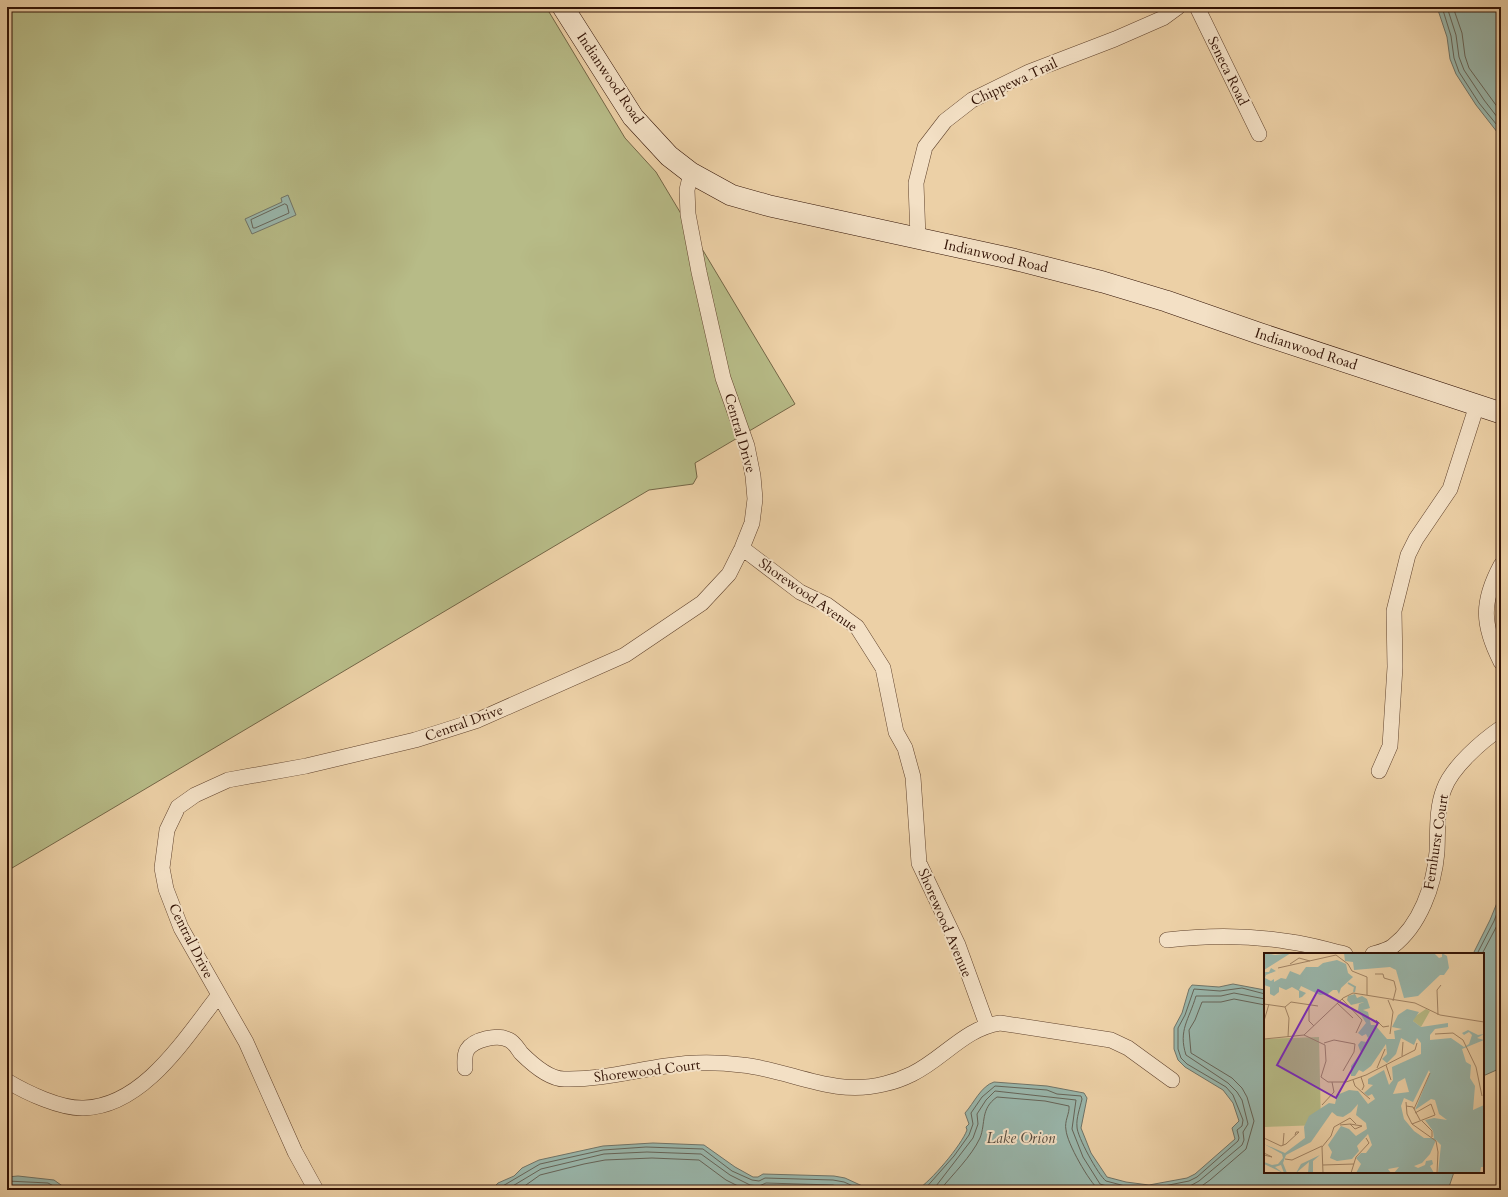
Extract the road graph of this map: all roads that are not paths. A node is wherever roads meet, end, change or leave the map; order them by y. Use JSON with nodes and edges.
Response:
{"nodes":[{"id":1,"x":563,"y":7,"type":"edge"},
{"id":2,"x":1178,"y":7,"type":"edge"},
{"id":3,"x":1197,"y":7,"type":"edge"},
{"id":4,"x":1259,"y":134,"type":"dead end"},
{"id":5,"x":691,"y":174,"type":"junction"},
{"id":6,"x":918,"y":238,"type":"junction"},
{"id":7,"x":1477,"y":405,"type":"junction"},
{"id":8,"x":1501,"y":413,"type":"edge"},
{"id":9,"x":742,"y":548,"type":"junction"},
{"id":10,"x":1501,"y":566,"type":"edge"},
{"id":11,"x":1501,"y":662,"type":"edge"},
{"id":12,"x":1501,"y":728,"type":"edge"},
{"id":13,"x":1379,"y":771,"type":"dead end"},
{"id":14,"x":1167,"y":940,"type":"dead end"},
{"id":15,"x":1341,"y":953,"type":"edge"},
{"id":16,"x":1377,"y":953,"type":"edge"},
{"id":17,"x":220,"y":995,"type":"junction"},
{"id":18,"x":987,"y":1025,"type":"junction"},
{"id":19,"x":465,"y":1068,"type":"dead end"},
{"id":20,"x":1172,"y":1080,"type":"dead end"},
{"id":21,"x":7,"y":1081,"type":"edge"},
{"id":22,"x":316,"y":1190,"type":"edge"}],
"edges":[{"from":1,"to":5,"type":"street","name":"Indianwood Road"},
{"from":2,"to":6,"type":"street","name":"Chippewa Trail"},
{"from":3,"to":4,"type":"street","name":"Seneca Road"},
{"from":5,"to":6,"type":"street","name":"Indianwood Road"},
{"from":5,"to":9,"type":"street","name":"Central Drive"},
{"from":6,"to":7,"type":"street","name":"Indianwood Road"},
{"from":7,"to":8,"type":"street","name":"Indianwood Road"},
{"from":7,"to":13,"type":"street"},
{"from":9,"to":17,"type":"street","name":"Central Drive"},
{"from":9,"to":18,"type":"street","name":"Shorewood Avenue"},
{"from":10,"to":11,"type":"street"},
{"from":12,"to":16,"type":"street","name":"Fernhurst Court"},
{"from":14,"to":15,"type":"street"},
{"from":17,"to":21,"type":"street"},
{"from":17,"to":22,"type":"street","name":"Central Drive"},
{"from":18,"to":19,"type":"street","name":"Shorewood Court"},
{"from":18,"to":20,"type":"street"}]}
